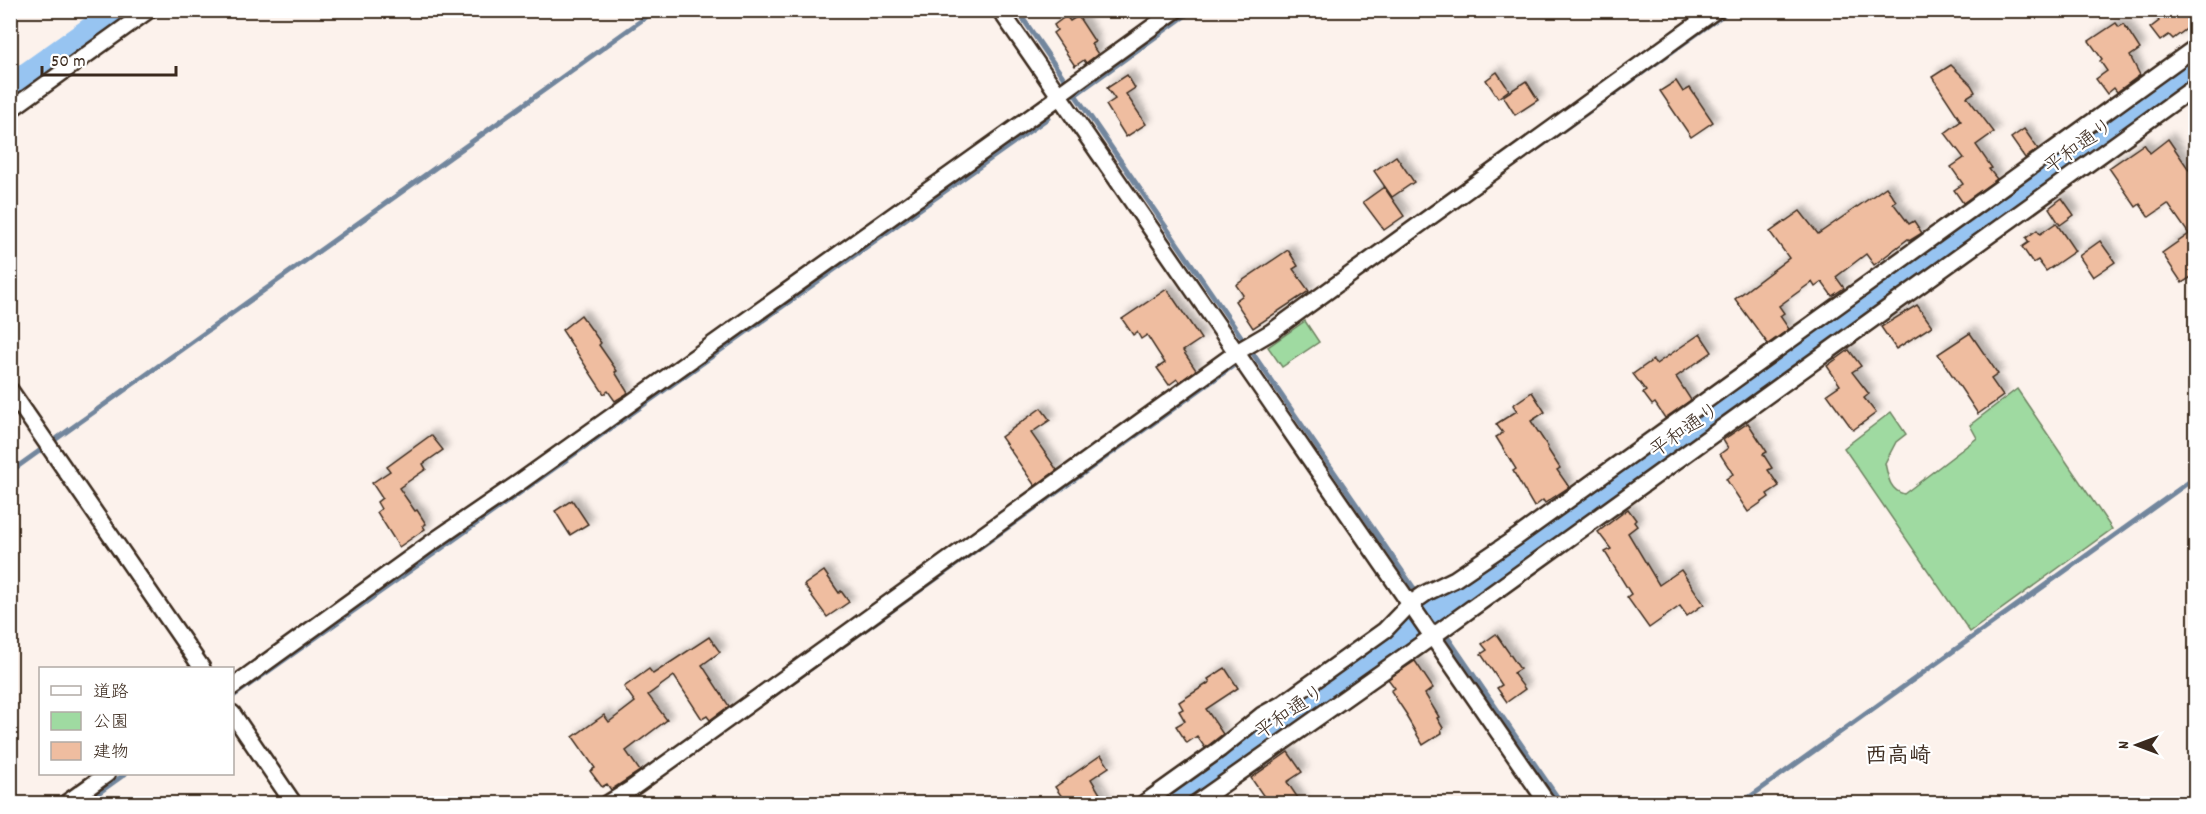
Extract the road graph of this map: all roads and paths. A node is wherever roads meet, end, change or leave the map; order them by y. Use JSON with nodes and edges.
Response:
{"nodes":[{"id":1,"x":149,"y":10,"type":"edge"},
{"id":2,"x":1000,"y":10,"type":"edge"},
{"id":3,"x":1176,"y":10,"type":"edge"},
{"id":4,"x":1716,"y":10,"type":"edge"},
{"id":5,"x":2196,"y":48,"type":"edge"},
{"id":6,"x":2196,"y":86,"type":"edge"},
{"id":7,"x":1064,"y":91,"type":"junction"},
{"id":8,"x":10,"y":110,"type":"edge"},
{"id":9,"x":1244,"y":348,"type":"junction"},
{"id":10,"x":10,"y":390,"type":"edge"},
{"id":11,"x":1417,"y":603,"type":"junction"},
{"id":12,"x":1436,"y":632,"type":"junction"},
{"id":13,"x":201,"y":667,"type":"edge"},
{"id":14,"x":234,"y":686,"type":"edge"},
{"id":15,"x":234,"y":716,"type":"edge"},
{"id":16,"x":106,"y":775,"type":"edge"},
{"id":17,"x":65,"y":804,"type":"edge"},
{"id":18,"x":294,"y":804,"type":"edge"},
{"id":19,"x":607,"y":804,"type":"edge"},
{"id":20,"x":1143,"y":804,"type":"edge"},
{"id":21,"x":1195,"y":804,"type":"edge"},
{"id":22,"x":1548,"y":804,"type":"edge"}],
"edges":[{"from":1,"to":8,"type":"street"},
{"from":2,"to":7,"type":"street"},
{"from":3,"to":7,"type":"street"},
{"from":4,"to":9,"type":"street"},
{"from":5,"to":11,"type":"street"},
{"from":6,"to":12,"type":"street","name":"平和通り"},
{"from":7,"to":9,"type":"street"},
{"from":7,"to":14,"type":"street"},
{"from":9,"to":11,"type":"street"},
{"from":9,"to":19,"type":"street"},
{"from":10,"to":13,"type":"street"},
{"from":11,"to":12,"type":"street"},
{"from":11,"to":20,"type":"street"},
{"from":12,"to":21,"type":"street","name":"平和通り"},
{"from":12,"to":22,"type":"street"},
{"from":15,"to":18,"type":"street"},
{"from":16,"to":17,"type":"street"}]}
